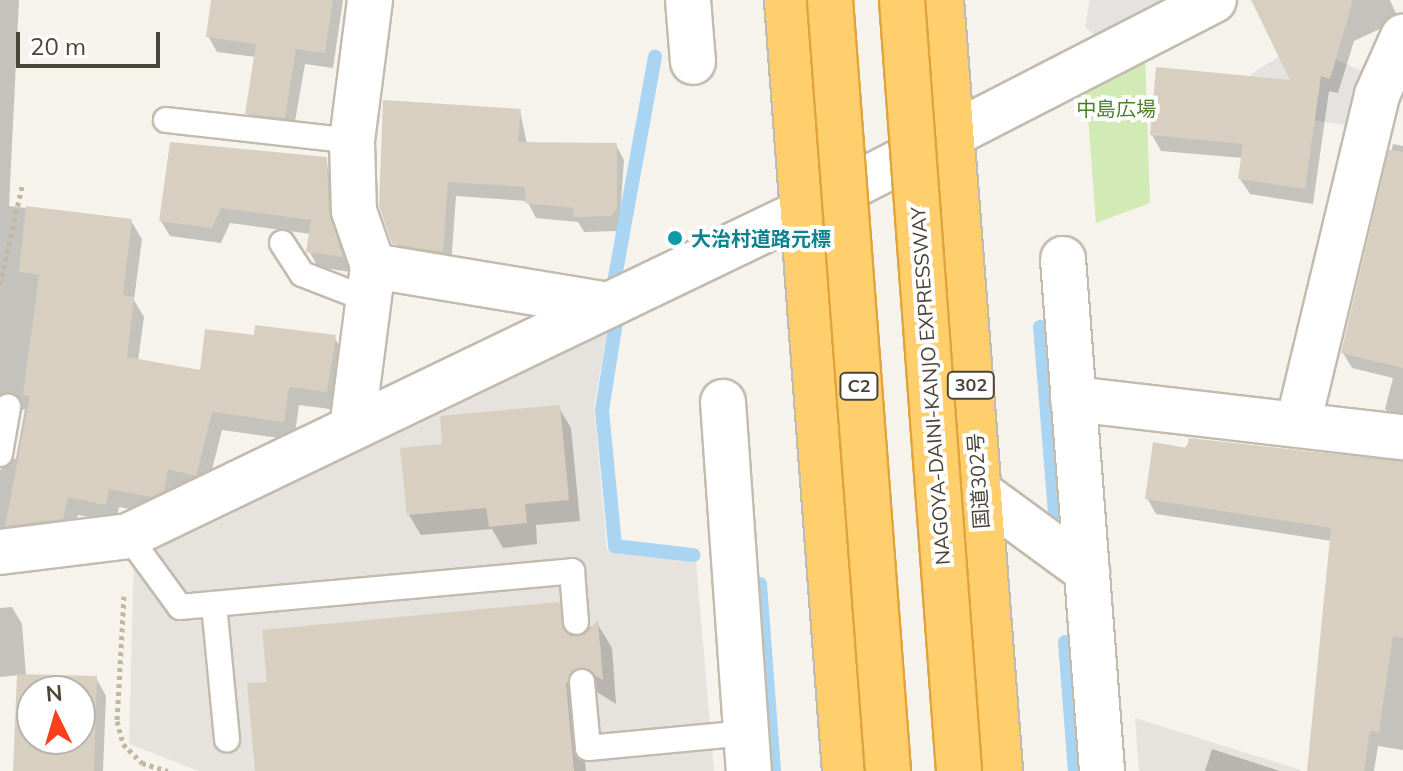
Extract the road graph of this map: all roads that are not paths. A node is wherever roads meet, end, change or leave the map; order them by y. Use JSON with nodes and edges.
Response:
{"nodes":[{"id":1,"x":370,"y":0,"type":"edge"},
{"id":2,"x":688,"y":0,"type":"edge"},
{"id":3,"x":787,"y":0,"type":"edge"},
{"id":4,"x":830,"y":0,"type":"edge"},
{"id":5,"x":902,"y":0,"type":"edge"},
{"id":6,"x":941,"y":0,"type":"edge"},
{"id":7,"x":1214,"y":0,"type":"edge"},
{"id":8,"x":1403,"y":37,"type":"edge"},
{"id":9,"x":693,"y":62,"type":"dead end"},
{"id":10,"x":1390,"y":98,"type":"edge"},
{"id":11,"x":166,"y":120,"type":"dead end"},
{"id":12,"x":952,"y":134,"type":"junction"},
{"id":13,"x":352,"y":141,"type":"junction"},
{"id":14,"x":802,"y":212,"type":"junction"},
{"id":15,"x":282,"y":243,"type":"dead end"},
{"id":16,"x":1063,"y":259,"type":"dead end"},
{"id":17,"x":371,"y":283,"type":"junction"},
{"id":18,"x":608,"y":305,"type":"junction"},
{"id":19,"x":1073,"y":399,"type":"junction"},
{"id":20,"x":723,"y":402,"type":"dead end"},
{"id":21,"x":8,"y":407,"type":"dead end"},
{"id":22,"x":1299,"y":420,"type":"junction"},
{"id":23,"x":352,"y":428,"type":"junction"},
{"id":24,"x":1403,"y":437,"type":"edge"},
{"id":25,"x":0,"y":454,"type":"edge"},
{"id":26,"x":979,"y":492,"type":"junction"},
{"id":27,"x":128,"y":536,"type":"junction"},
{"id":28,"x":0,"y":552,"type":"edge"},
{"id":29,"x":1087,"y":571,"type":"junction"},
{"id":30,"x":214,"y":604,"type":"junction"},
{"id":31,"x":576,"y":622,"type":"dead end"},
{"id":32,"x":582,"y":682,"type":"dead end"},
{"id":33,"x":227,"y":739,"type":"dead end"},
{"id":34,"x":748,"y":752,"type":"edge"},
{"id":35,"x":845,"y":771,"type":"edge"},
{"id":36,"x":888,"y":771,"type":"edge"},
{"id":37,"x":959,"y":771,"type":"edge"},
{"id":38,"x":1000,"y":771,"type":"edge"},
{"id":39,"x":1102,"y":771,"type":"edge"}],
"edges":[{"from":1,"to":13,"type":"street"},
{"from":2,"to":9,"type":"street"},
{"from":3,"to":14,"type":"highway"},
{"from":4,"to":36,"type":"highway","number":"C2","bridge":true},
{"from":5,"to":37,"type":"highway","name":"NAGOYA-DAINI-KANJO EXPRESSWAY","bridge":true},
{"from":6,"to":12,"type":"highway","name":"国道302号","number":"302"},
{"from":7,"to":12,"type":"street"},
{"from":8,"to":10,"type":"street"},
{"from":10,"to":22,"type":"street"},
{"from":11,"to":13,"type":"lane"},
{"from":12,"to":14,"type":"street"},
{"from":12,"to":26,"type":"highway","name":"国道302号","number":"302"},
{"from":13,"to":17,"type":"street"},
{"from":14,"to":18,"type":"street"},
{"from":14,"to":35,"type":"highway"},
{"from":15,"to":17,"type":"lane"},
{"from":16,"to":19,"type":"street"},
{"from":17,"to":18,"type":"street"},
{"from":17,"to":23,"type":"street"},
{"from":18,"to":23,"type":"street"},
{"from":19,"to":22,"type":"street"},
{"from":19,"to":29,"type":"street"},
{"from":20,"to":34,"type":"street"},
{"from":21,"to":25,"type":"lane"},
{"from":22,"to":24,"type":"street"},
{"from":23,"to":27,"type":"street"},
{"from":26,"to":29,"type":"street"},
{"from":26,"to":38,"type":"highway","name":"国道302号","number":"302"},
{"from":27,"to":28,"type":"street"},
{"from":27,"to":30,"type":"lane"},
{"from":29,"to":39,"type":"street"},
{"from":30,"to":31,"type":"lane"},
{"from":30,"to":33,"type":"lane"},
{"from":32,"to":34,"type":"lane"}]}
